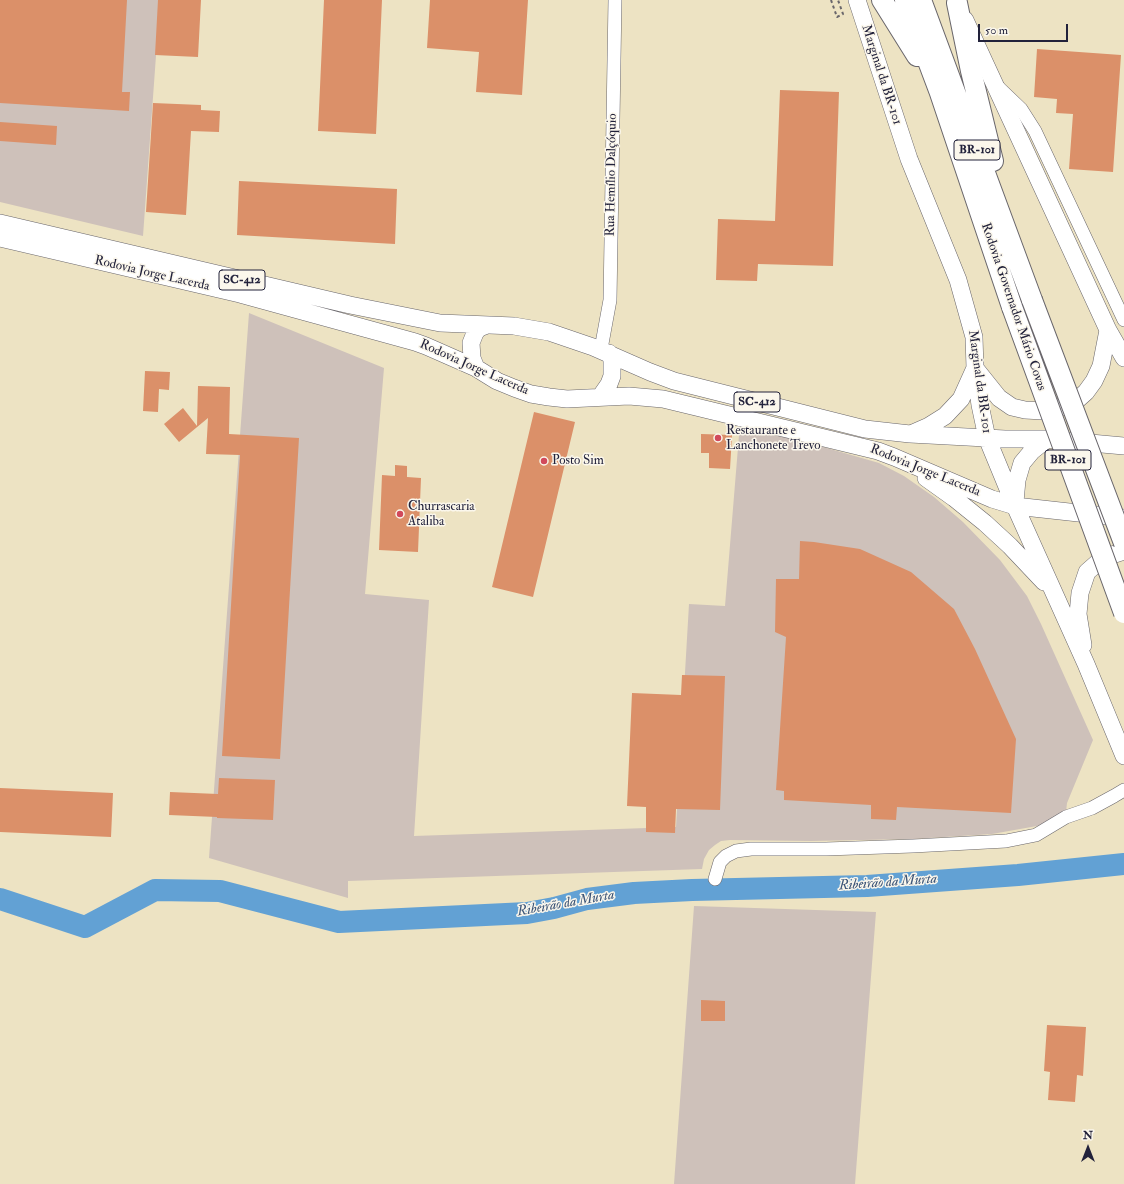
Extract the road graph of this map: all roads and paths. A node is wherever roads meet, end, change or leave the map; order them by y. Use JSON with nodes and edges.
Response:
{"nodes":[{"id":1,"x":615,"y":0,"type":"edge"},
{"id":2,"x":831,"y":0,"type":"edge"},
{"id":3,"x":838,"y":0,"type":"edge"},
{"id":4,"x":857,"y":0,"type":"edge"},
{"id":5,"x":882,"y":0,"type":"edge"},
{"id":6,"x":905,"y":0,"type":"edge"},
{"id":7,"x":921,"y":0,"type":"edge"},
{"id":8,"x":957,"y":1,"type":"edge"},
{"id":9,"x":995,"y":84,"type":"junction"},
{"id":10,"x":940,"y":93,"type":"junction"},
{"id":11,"x":0,"y":223,"type":"edge"},
{"id":12,"x":0,"y":238,"type":"edge"},
{"id":13,"x":1014,"y":248,"type":"junction"},
{"id":14,"x":1124,"y":320,"type":"edge"},
{"id":15,"x":487,"y":325,"type":"junction"},
{"id":16,"x":1108,"y":330,"type":"junction"},
{"id":17,"x":605,"y":351,"type":"junction"},
{"id":18,"x":1124,"y":358,"type":"edge"},
{"id":19,"x":476,"y":368,"type":"junction"},
{"id":20,"x":975,"y":368,"type":"junction"},
{"id":21,"x":600,"y":397,"type":"junction"},
{"id":22,"x":910,"y":434,"type":"junction"},
{"id":23,"x":987,"y":438,"type":"junction"},
{"id":24,"x":1047,"y":439,"type":"junction"},
{"id":25,"x":1124,"y":446,"type":"edge"},
{"id":26,"x":894,"y":457,"type":"junction"},
{"id":27,"x":1015,"y":506,"type":"junction"},
{"id":28,"x":1124,"y":518,"type":"edge"},
{"id":29,"x":1124,"y":543,"type":"edge"},
{"id":30,"x":1124,"y":551,"type":"edge"},
{"id":31,"x":1052,"y":591,"type":"junction"},
{"id":32,"x":1124,"y":613,"type":"edge"},
{"id":33,"x":1086,"y":664,"type":"junction"},
{"id":34,"x":1124,"y":756,"type":"edge"},
{"id":35,"x":1124,"y":790,"type":"edge"},
{"id":36,"x":715,"y":879,"type":"dead end"}],
"edges":[{"from":1,"to":17,"type":"street","name":"Rua Hemílio Dalçóquio"},
{"from":2,"to":3,"type":"path"},
{"from":4,"to":20,"type":"main road","name":"Marginal da BR-101"},
{"from":5,"to":10,"type":"highway"},
{"from":6,"to":10,"type":"highway","name":"Rodovia Governador Mário Covas","number":"BR-101"},
{"from":7,"to":13,"type":"highway","name":"Rodovia Governador Mário Covas","number":"BR-101"},
{"from":8,"to":9,"type":"main road"},
{"from":8,"to":13,"type":"highway"},
{"from":9,"to":14,"type":"street"},
{"from":9,"to":16,"type":"main road"},
{"from":10,"to":32,"type":"highway","name":"Rodovia Governador Mário Covas","number":"BR-101","bridge":true},
{"from":11,"to":15,"type":"main road","name":"Rodovia Jorge Lacerda","number":"SC-412"},
{"from":12,"to":19,"type":"main road","name":"Rodovia Jorge Lacerda","number":"SC-412"},
{"from":13,"to":29,"type":"highway","name":"Rodovia Governador Mário Covas","number":"BR-101","bridge":true},
{"from":15,"to":17,"type":"main road","name":"Rodovia Jorge Lacerda","number":"SC-412"},
{"from":15,"to":19,"type":"main road"},
{"from":16,"to":18,"type":"main road"},
{"from":16,"to":20,"type":"main road"},
{"from":17,"to":21,"type":"main road"},
{"from":17,"to":22,"type":"main road","name":"Rodovia Jorge Lacerda","number":"SC-412"},
{"from":19,"to":21,"type":"main road","name":"Rodovia Jorge Lacerda","number":"SC-412"},
{"from":20,"to":22,"type":"main road"},
{"from":20,"to":23,"type":"main road","name":"Marginal da BR-101"},
{"from":21,"to":26,"type":"main road","name":"Rodovia Jorge Lacerda","number":"SC-412"},
{"from":22,"to":23,"type":"main road","name":"Rodovia Jorge Lacerda","number":"SC-412"},
{"from":23,"to":24,"type":"main road","name":"Rodovia Jorge Lacerda"},
{"from":23,"to":27,"type":"main road","name":"Marginal da BR-101"},
{"from":24,"to":25,"type":"main road","name":"Rodovia Jorge Lacerda"},
{"from":24,"to":27,"type":"main road"},
{"from":26,"to":27,"type":"main road","name":"Rodovia Jorge Lacerda","number":"SC-412"},
{"from":26,"to":31,"type":"main road"},
{"from":27,"to":28,"type":"main road","name":"Rodovia Jorge Lacerda"},
{"from":27,"to":31,"type":"main road","name":"Marginal da BR-101"},
{"from":30,"to":33,"type":"main road"},
{"from":31,"to":33,"type":"main road","name":"Marginal da BR-101"},
{"from":33,"to":34,"type":"main road","name":"Marginal da BR-101"},
{"from":35,"to":36,"type":"street"}]}
